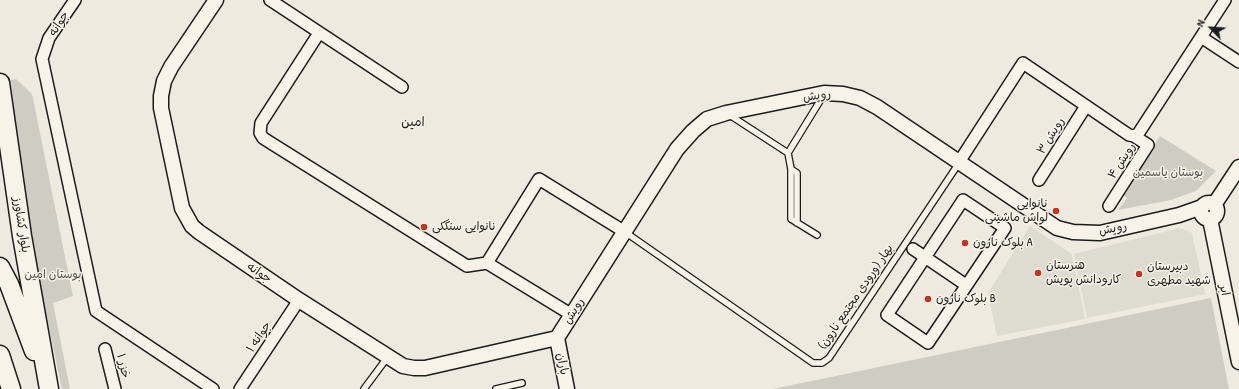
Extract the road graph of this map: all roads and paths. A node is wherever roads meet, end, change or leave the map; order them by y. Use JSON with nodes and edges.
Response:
{"nodes":[{"id":1,"x":75,"y":0,"type":"edge"},
{"id":2,"x":216,"y":0,"type":"edge"},
{"id":3,"x":270,"y":0,"type":"edge"},
{"id":4,"x":1225,"y":0,"type":"edge"},
{"id":5,"x":319,"y":33,"type":"junction"},
{"id":6,"x":1201,"y":37,"type":"junction"},
{"id":7,"x":1239,"y":62,"type":"edge"},
{"id":8,"x":0,"y":83,"type":"edge"},
{"id":9,"x":402,"y":88,"type":"dead end"},
{"id":10,"x":824,"y":93,"type":"junction"},
{"id":11,"x":1086,"y":106,"type":"junction"},
{"id":12,"x":726,"y":113,"type":"junction"},
{"id":13,"x":1134,"y":136,"type":"junction"},
{"id":14,"x":788,"y":153,"type":"junction"},
{"id":15,"x":959,"y":162,"type":"junction"},
{"id":16,"x":1239,"y":167,"type":"edge"},
{"id":17,"x":1039,"y":180,"type":"dead end"},
{"id":18,"x":1109,"y":206,"type":"dead end"},
{"id":19,"x":1207,"y":211,"type":"junction"},
{"id":20,"x":625,"y":232,"type":"junction"},
{"id":21,"x":817,"y":235,"type":"dead end"},
{"id":22,"x":910,"y":246,"type":"junction"},
{"id":23,"x":926,"y":257,"type":"junction"},
{"id":24,"x":487,"y":263,"type":"junction"},
{"id":25,"x":0,"y":267,"type":"edge"},
{"id":26,"x":966,"y":285,"type":"junction"},
{"id":27,"x":299,"y":300,"type":"junction"},
{"id":28,"x":572,"y":315,"type":"junction"},
{"id":29,"x":557,"y":338,"type":"junction"},
{"id":30,"x":105,"y":349,"type":"dead end"},
{"id":31,"x":0,"y":355,"type":"edge"},
{"id":32,"x":387,"y":358,"type":"junction"},
{"id":33,"x":1239,"y":362,"type":"edge"},
{"id":34,"x":522,"y":383,"type":"dead end"},
{"id":35,"x":11,"y":389,"type":"edge"},
{"id":36,"x":49,"y":389,"type":"edge"},
{"id":37,"x":115,"y":389,"type":"edge"},
{"id":38,"x":212,"y":389,"type":"edge"},
{"id":39,"x":240,"y":389,"type":"edge"},
{"id":40,"x":364,"y":389,"type":"edge"},
{"id":41,"x":496,"y":389,"type":"edge"},
{"id":42,"x":567,"y":389,"type":"edge"}],
"edges":[{"from":1,"to":38,"type":"street","name":"جوانه"},
{"from":2,"to":27,"type":"street","name":"جوانه"},
{"from":3,"to":5,"type":"street"},
{"from":4,"to":6,"type":"street"},
{"from":5,"to":9,"type":"street"},
{"from":5,"to":24,"type":"street"},
{"from":6,"to":7,"type":"street"},
{"from":6,"to":13,"type":"street"},
{"from":8,"to":36,"type":"main road","name":"بلوار کشاورز"},
{"from":10,"to":12,"type":"street","name":"رویش"},
{"from":10,"to":14,"type":"lane"},
{"from":10,"to":15,"type":"street","name":"رویش"},
{"from":11,"to":13,"type":"street"},
{"from":11,"to":15,"type":"street"},
{"from":11,"to":17,"type":"street","name":"رویش ۳"},
{"from":12,"to":14,"type":"lane"},
{"from":12,"to":20,"type":"street","name":"رویش"},
{"from":13,"to":18,"type":"street","name":"رویش ۴"},
{"from":14,"to":21,"type":"lane"},
{"from":15,"to":19,"type":"street","name":"رویش"},
{"from":15,"to":22,"type":"lane","name":"بهار (ورودی مجتمع نارون)"},
{"from":16,"to":19,"type":"street"},
{"from":19,"to":33,"type":"street","name":"ابر"},
{"from":20,"to":22,"type":"lane","name":"بهار (ورودی مجتمع نارون)"},
{"from":20,"to":24,"type":"street"},
{"from":20,"to":28,"type":"street","name":"رویش"},
{"from":22,"to":23,"type":"street"},
{"from":23,"to":26,"type":"street"},
{"from":23,"to":26,"type":"street"},
{"from":23,"to":26,"type":"street"},
{"from":24,"to":28,"type":"street"},
{"from":25,"to":36,"type":"main road"},
{"from":27,"to":32,"type":"street","name":"جوانه"},
{"from":27,"to":39,"type":"street","name":"جوانه ۱"},
{"from":28,"to":29,"type":"street","name":"رویش"},
{"from":29,"to":32,"type":"street","name":"جوانه"},
{"from":29,"to":42,"type":"street","name":"باران"},
{"from":30,"to":37,"type":"street","name":"خزر ۱"},
{"from":31,"to":35,"type":"main road"},
{"from":32,"to":40,"type":"lane"},
{"from":34,"to":41,"type":"lane"}]}
